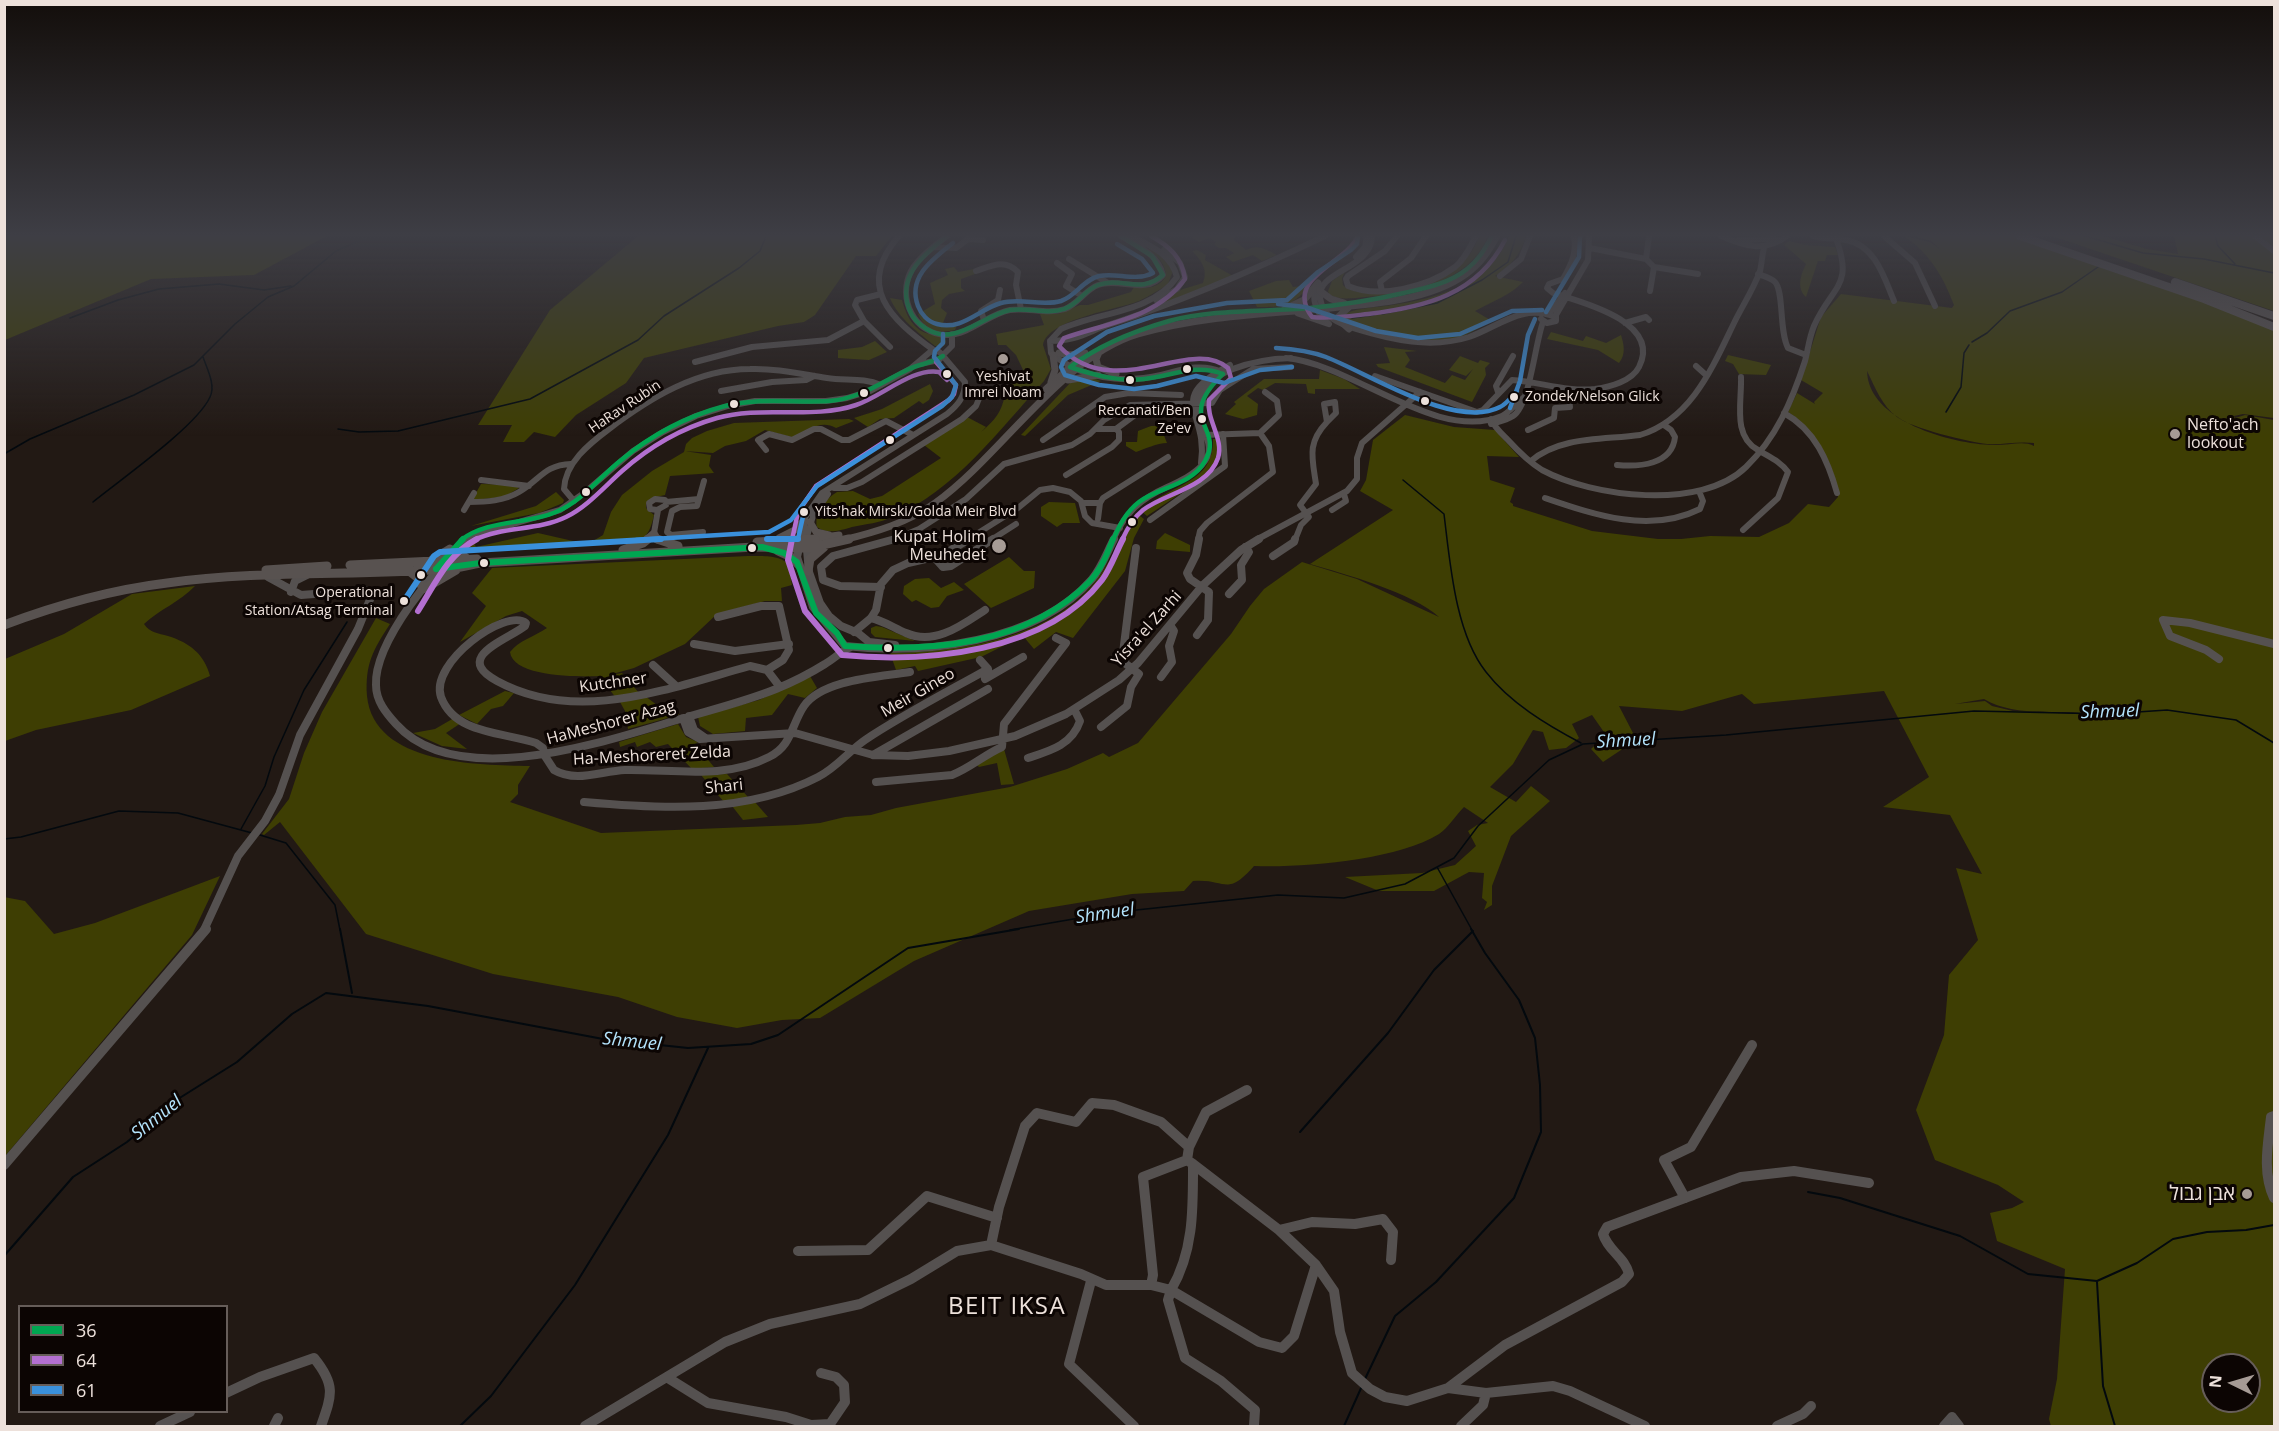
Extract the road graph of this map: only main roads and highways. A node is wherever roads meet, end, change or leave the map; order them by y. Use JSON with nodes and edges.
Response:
{"nodes":[{"id":1,"x":1300,"y":303,"type":"edge"},
{"id":2,"x":1343,"y":303,"type":"edge"},
{"id":3,"x":1354,"y":303,"type":"edge"},
{"id":4,"x":1358,"y":303,"type":"edge"},
{"id":5,"x":2213,"y":303,"type":"edge"},
{"id":6,"x":2237,"y":303,"type":"edge"},
{"id":7,"x":1347,"y":304,"type":"junction"},
{"id":8,"x":1289,"y":311,"type":"junction"},
{"id":9,"x":2274,"y":316,"type":"edge"},
{"id":10,"x":1328,"y":323,"type":"road end"},
{"id":11,"x":2274,"y":327,"type":"edge"},
{"id":12,"x":1349,"y":328,"type":"road end"},
{"id":13,"x":1100,"y":350,"type":"junction"},
{"id":14,"x":1090,"y":351,"type":"junction"},
{"id":15,"x":1075,"y":366,"type":"junction"},
{"id":16,"x":1116,"y":374,"type":"road end"},
{"id":17,"x":1098,"y":375,"type":"road end"},
{"id":18,"x":1063,"y":382,"type":"junction"},
{"id":19,"x":1050,"y":385,"type":"junction"},
{"id":20,"x":834,"y":536,"type":"junction"},
{"id":21,"x":802,"y":544,"type":"junction"},
{"id":22,"x":460,"y":545,"type":"road end"},
{"id":23,"x":772,"y":545,"type":"junction"},
{"id":24,"x":827,"y":545,"type":"junction"},
{"id":25,"x":678,"y":546,"type":"junction"},
{"id":26,"x":450,"y":549,"type":"road end"},
{"id":27,"x":623,"y":550,"type":"junction"},
{"id":28,"x":427,"y":562,"type":"junction"},
{"id":29,"x":466,"y":563,"type":"junction"},
{"id":30,"x":442,"y":565,"type":"junction"},
{"id":31,"x":799,"y":565,"type":"road end"},
{"id":32,"x":408,"y":570,"type":"junction"},
{"id":33,"x":808,"y":571,"type":"road end"},
{"id":34,"x":4,"y":618,"type":"edge"},
{"id":35,"x":4,"y":625,"type":"edge"}],
"edges":[{"from":1,"to":8,"type":"main road"},
{"from":2,"to":7,"type":"main road"},
{"from":3,"to":7,"type":"main road"},
{"from":4,"to":7,"type":"main road"},
{"from":5,"to":11,"type":"highway"},
{"from":6,"to":9,"type":"highway"},
{"from":7,"to":8,"type":"main road"},
{"from":7,"to":12,"type":"main road"},
{"from":8,"to":10,"type":"main road"},
{"from":8,"to":13,"type":"main road"},
{"from":8,"to":14,"type":"main road"},
{"from":13,"to":15,"type":"main road"},
{"from":13,"to":16,"type":"main road"},
{"from":14,"to":15,"type":"main road"},
{"from":14,"to":19,"type":"main road"},
{"from":15,"to":18,"type":"main road"},
{"from":15,"to":19,"type":"main road"},
{"from":17,"to":18,"type":"main road"},
{"from":18,"to":24,"type":"main road"},
{"from":19,"to":20,"type":"main road"},
{"from":20,"to":21,"type":"main road"},
{"from":20,"to":23,"type":"main road"},
{"from":21,"to":23,"type":"main road"},
{"from":21,"to":24,"type":"main road"},
{"from":22,"to":29,"type":"main road"},
{"from":23,"to":25,"type":"main road"},
{"from":23,"to":29,"type":"main road"},
{"from":23,"to":31,"type":"main road"},
{"from":24,"to":33,"type":"main road"},
{"from":25,"to":27,"type":"main road"},
{"from":25,"to":27,"type":"main road"},
{"from":26,"to":28,"type":"main road"},
{"from":27,"to":29,"type":"main road"},
{"from":28,"to":30,"type":"main road"},
{"from":28,"to":34,"type":"main road"},
{"from":29,"to":30,"type":"main road"},
{"from":29,"to":32,"type":"main road"},
{"from":30,"to":32,"type":"main road"},
{"from":32,"to":35,"type":"main road"}]}
